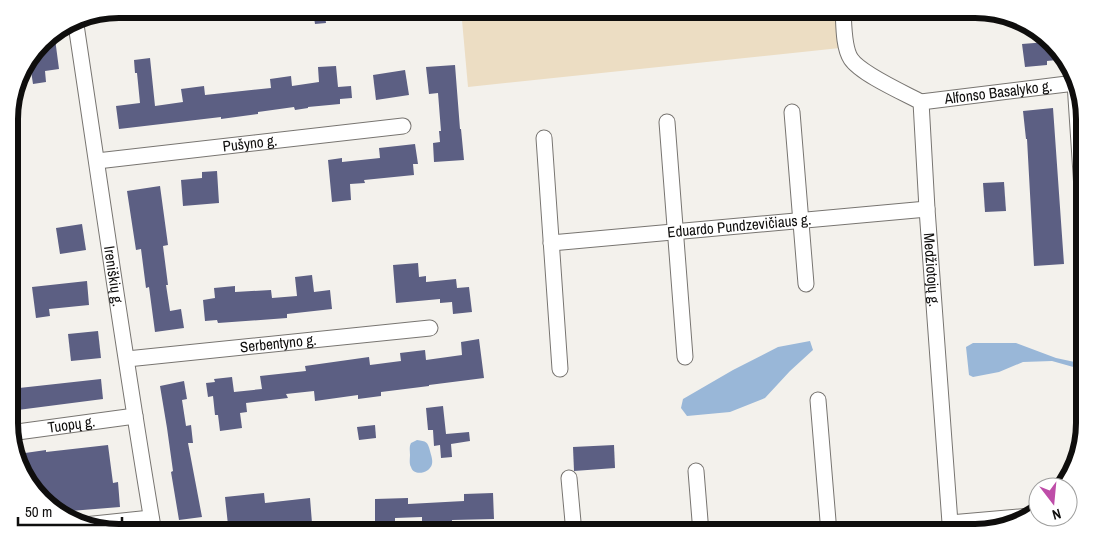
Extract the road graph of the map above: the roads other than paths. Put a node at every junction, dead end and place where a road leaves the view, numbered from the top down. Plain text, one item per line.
1 (844, 18) edge
2 (76, 27) edge
3 (1069, 84) edge
4 (921, 102) junction
5 (792, 112) dead end
6 (667, 122) dead end
7 (403, 126) dead end
8 (544, 138) dead end
9 (97, 161) junction
10 (927, 209) junction
11 (801, 221) junction
12 (676, 232) junction
13 (551, 244) junction
14 (806, 284) dead end
15 (430, 328) dead end
16 (686, 357) dead end
17 (127, 359) junction
18 (560, 369) dead end
19 (818, 400) dead end
20 (135, 416) junction
21 (18, 431) edge
22 (696, 471) dead end
23 (569, 478) dead end
24 (1004, 520) edge
25 (152, 524) edge
26 (573, 524) edge
27 (700, 524) edge
28 (828, 524) edge
29 (950, 524) edge
30 (977, 524) edge

1 - 4 street
2 - 9 street, Ireniškių g.
3 - 4 street, Alfonso Basalyko g.
4 - 10 street, Medžiotojų g.
5 - 11 street
6 - 12 street
7 - 9 street, Pušyno g.
8 - 13 street
9 - 17 street, Ireniškių g.
10 - 11 street, Eduardo Pundzevičiaus g.
10 - 29 street, Medžiotojų g.
11 - 12 street, Eduardo Pundzevičiaus g.
11 - 14 street
12 - 13 street, Eduardo Pundzevičiaus g.
12 - 16 street
13 - 18 street
15 - 17 street, Serbentyno g.
17 - 20 street, Ireniškių g.
19 - 28 street
20 - 21 street, Tuopų g.
20 - 25 street, Ireniškių g.
22 - 27 street
23 - 26 street
24 - 30 street

